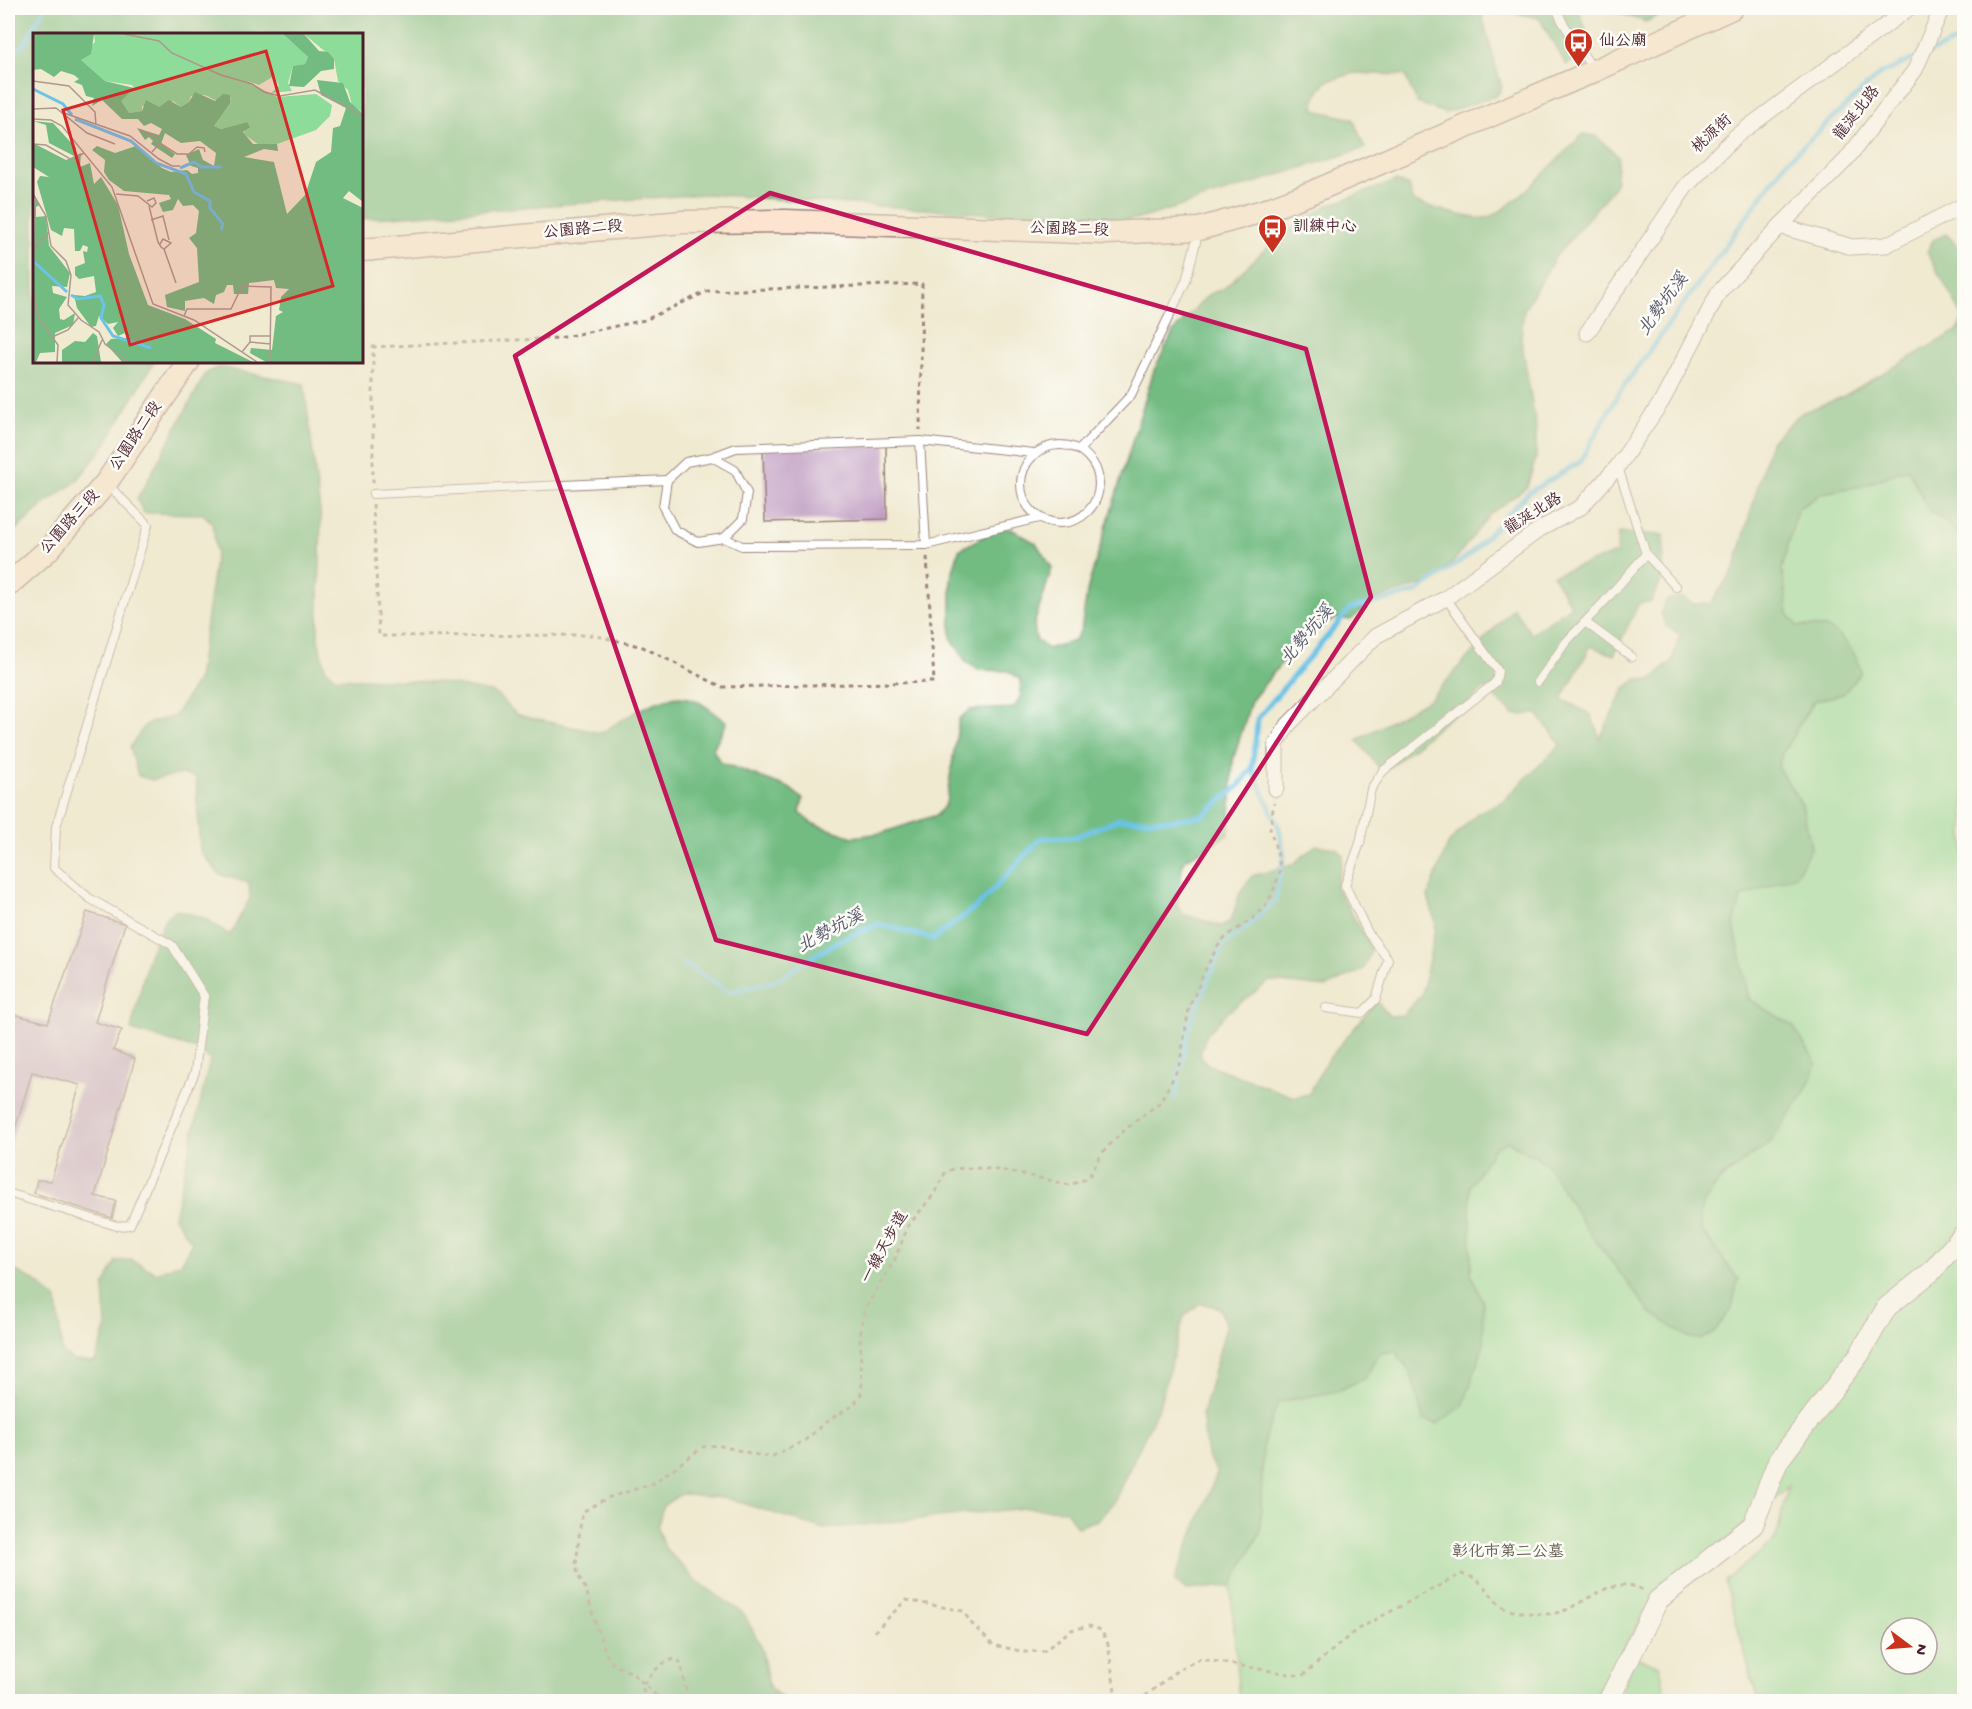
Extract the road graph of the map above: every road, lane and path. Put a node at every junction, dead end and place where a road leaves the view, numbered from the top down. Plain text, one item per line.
1 (1556, 8) edge
2 (1732, 8) edge
3 (1909, 8) edge
4 (1942, 8) edge
5 (1594, 71) junction
6 (1965, 205) edge
7 (1779, 226) junction
8 (1199, 229) junction
9 (363, 250) edge
10 (1587, 333) dead end
11 (187, 363) edge
12 (920, 441) junction
13 (1080, 449) junction
14 (1034, 453) junction
15 (712, 458) junction
16 (1618, 466) junction
17 (667, 480) junction
18 (106, 483) junction
19 (373, 494) junction
20 (1039, 518) junction
21 (724, 538) junction
22 (926, 545) junction
23 (1646, 554) junction
24 (8, 585) edge
25 (1676, 587) dead end
26 (1446, 598) junction
27 (1585, 622) junction
28 (1632, 657) dead end
29 (1538, 682) dead end
30 (1276, 789) joint
31 (1326, 1008) dead end
32 (8, 1193) edge
33 (1965, 1234) edge
34 (1658, 1600) junction
35 (874, 1632) dead end
36 (643, 1685) junction
37 (644, 1701) edge
38 (663, 1701) edge
39 (689, 1701) edge
40 (1120, 1701) edge
41 (1138, 1701) edge
42 (1608, 1701) edge

1 - 5 lane
2 - 5 main road, 公園路二段
3 - 10 street, 桃源街
4 - 7 street, 龍涎北路
5 - 8 main road, 公園路二段
6 - 7 street
7 - 16 street, 龍涎北路
8 - 9 main road, 公園路二段
8 - 13 lane
11 - 18 main road, 公園路二段
12 - 14 lane
12 - 15 lane
12 - 19 path
12 - 22 lane
13 - 14 lane
13 - 20 lane
14 - 20 lane
15 - 17 lane
15 - 21 lane
16 - 23 lane
16 - 26 street, 龍涎北路
17 - 19 lane
17 - 21 lane
18 - 24 main road, 公園路三段
18 - 32 lane
19 - 22 path
20 - 22 lane
21 - 22 lane
23 - 25 lane
23 - 27 lane
26 - 30 street, 龍涎北路
26 - 31 lane
27 - 28 lane
27 - 29 lane
30 - 36 path, 一線天步道
33 - 34 street
34 - 41 path
34 - 42 street
35 - 40 path
36 - 37 path
36 - 38 path, 一線天步道
36 - 39 path

